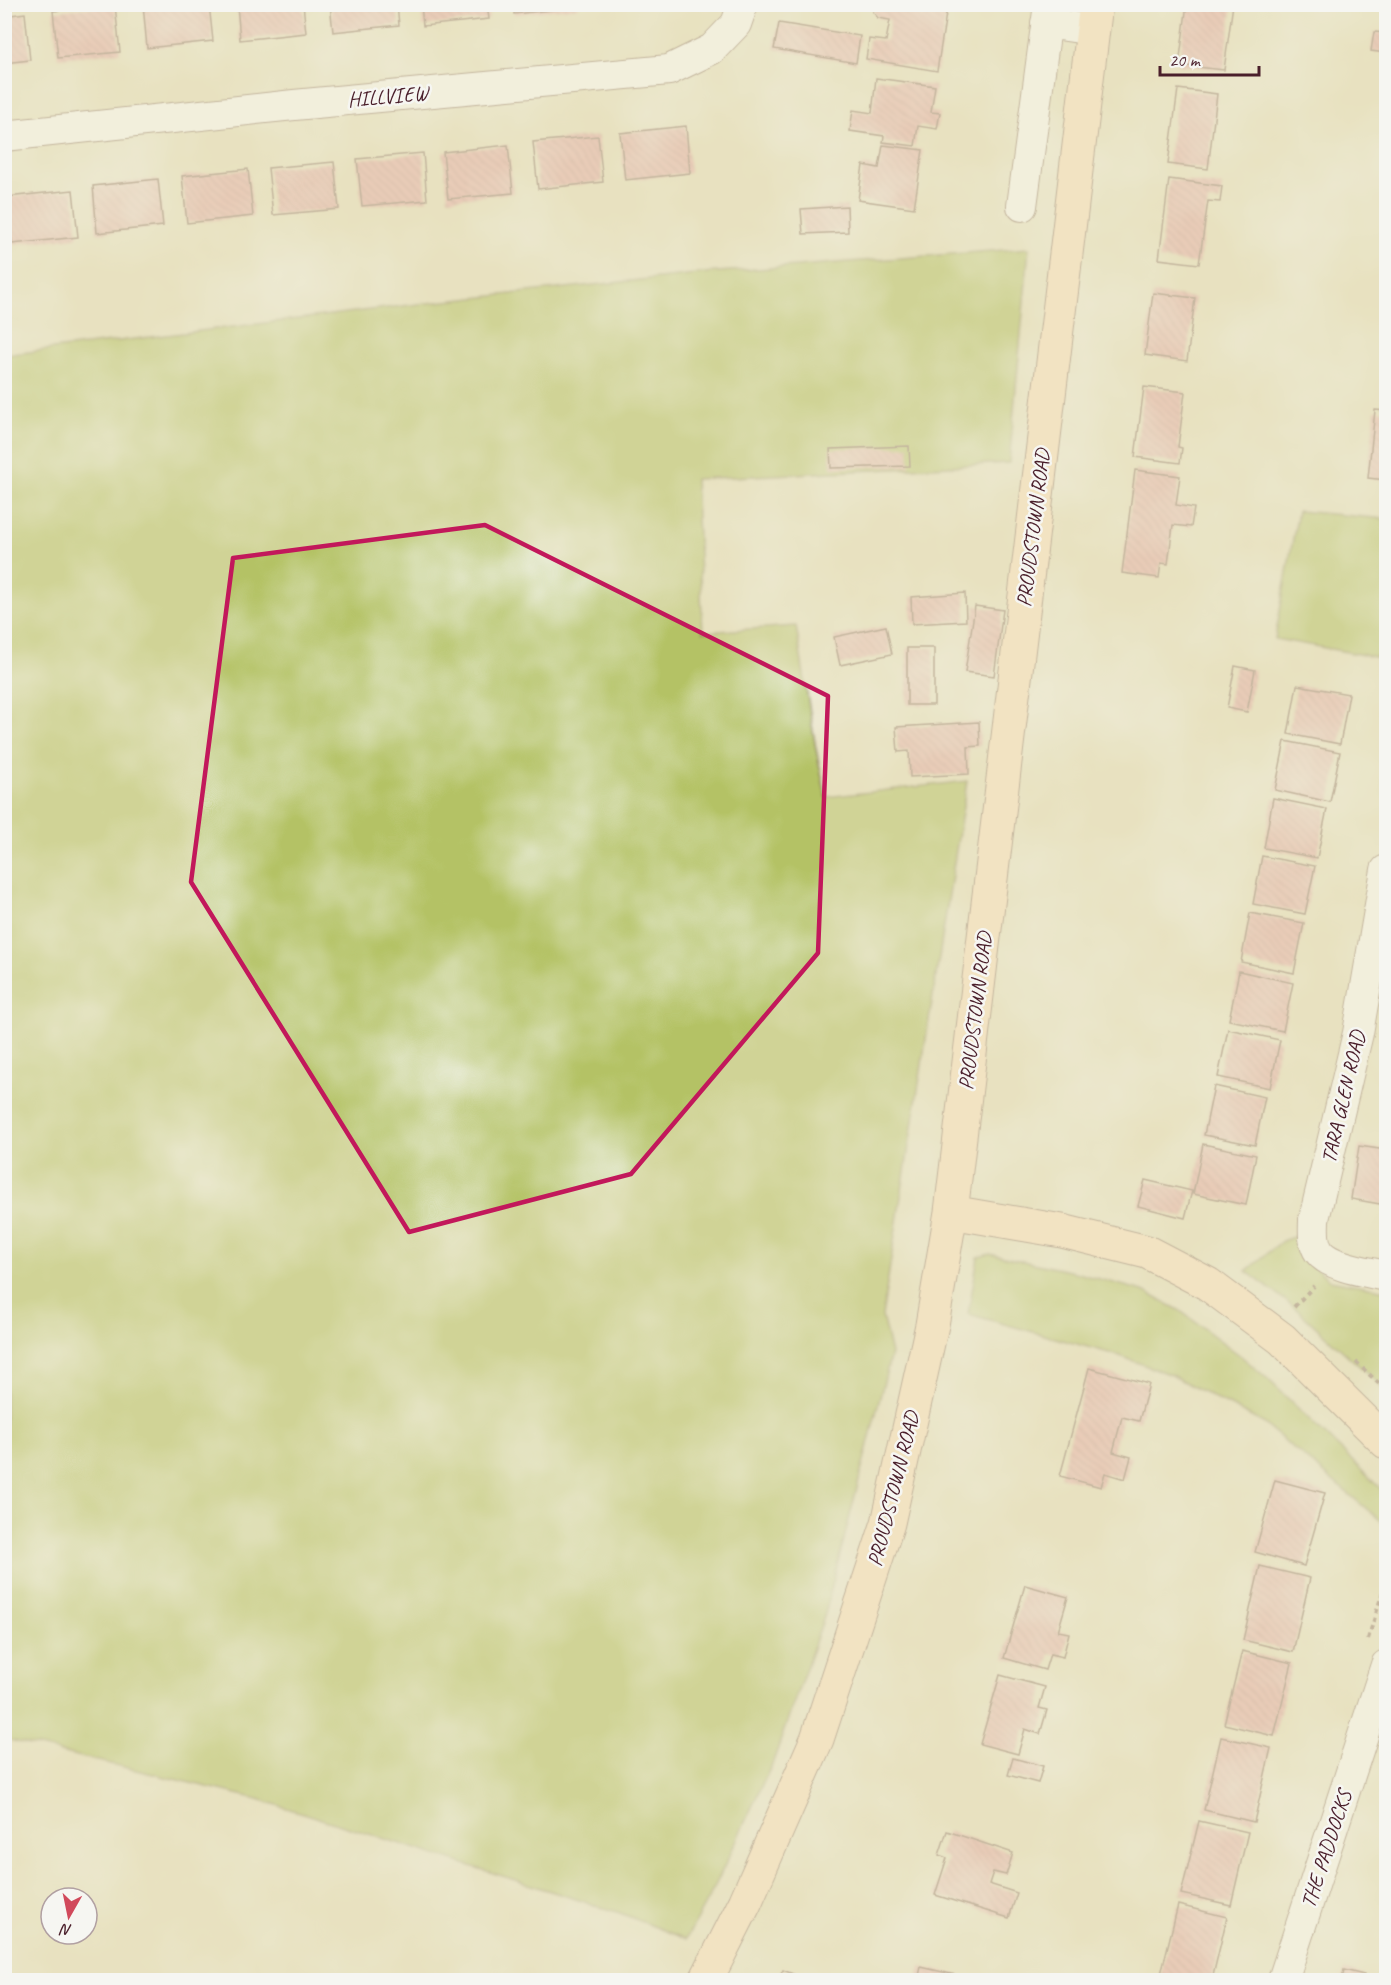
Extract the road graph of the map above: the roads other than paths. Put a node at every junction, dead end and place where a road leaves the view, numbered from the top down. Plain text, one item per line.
1 (743, 4) edge
2 (1047, 14) edge
3 (1095, 17) edge
4 (4, 136) edge
5 (1022, 206) dead end
6 (1386, 870) edge
7 (951, 1212) junction
8 (1386, 1276) edge
9 (1386, 1442) edge
10 (1386, 1665) edge
11 (1378, 1720) edge
12 (706, 1980) edge
13 (1283, 1980) edge

1 - 4 street, HILLVIEW
2 - 3 street
2 - 5 street
3 - 7 main road, PROUDSTOWN ROAD
6 - 8 street, TARA GLEN ROAD
7 - 9 main road
7 - 12 main road, PROUDSTOWN ROAD
10 - 11 street, THE PADDOCKS
11 - 13 street, THE PADDOCKS

